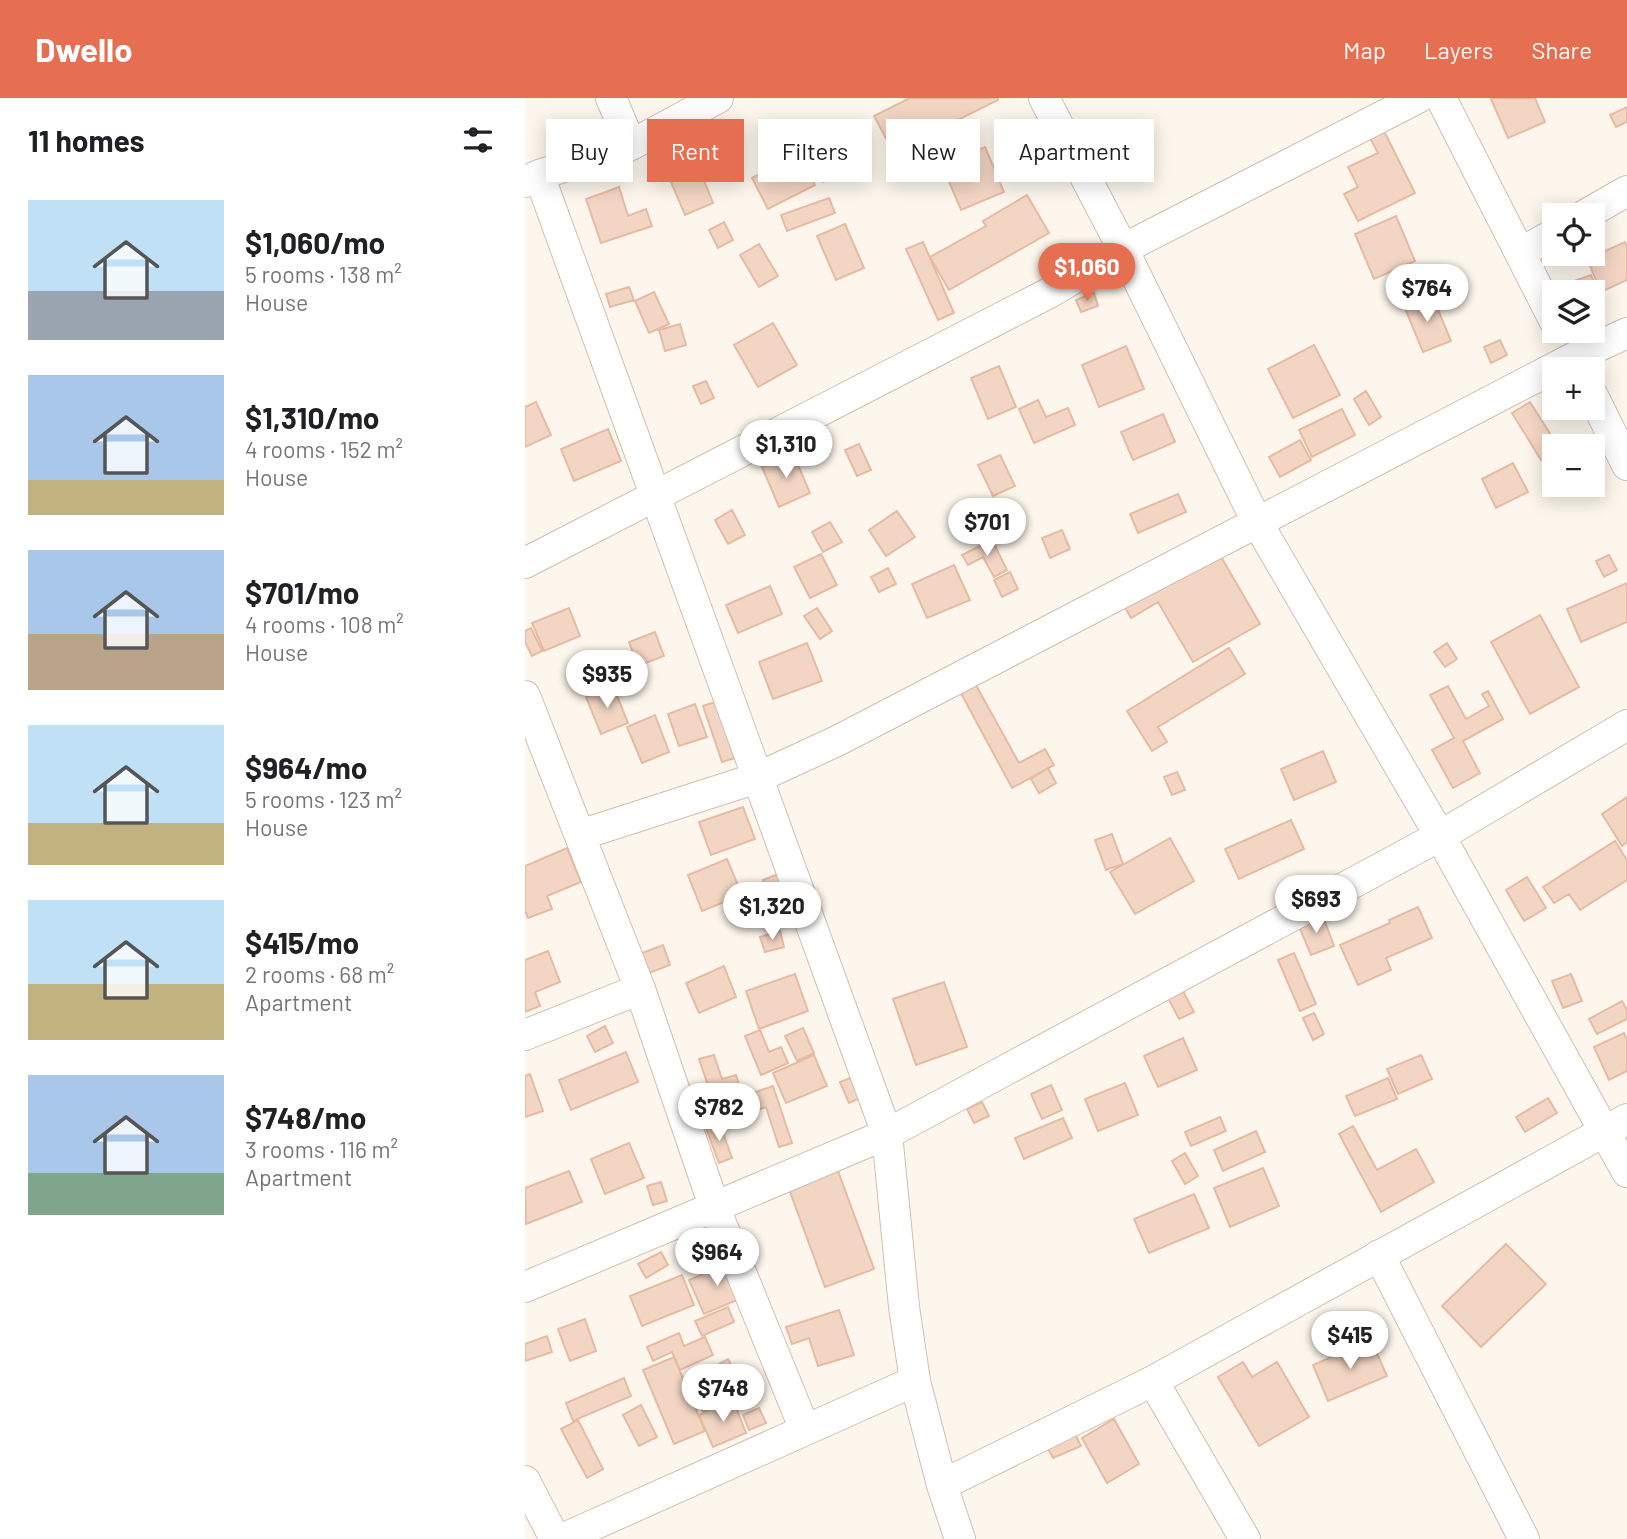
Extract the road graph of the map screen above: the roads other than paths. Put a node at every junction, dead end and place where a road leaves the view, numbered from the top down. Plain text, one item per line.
1 (611, 98) edge
2 (718, 98) edge
3 (1044, 98) edge
4 (1418, 98) edge
5 (1441, 98) edge
6 (620, 119) edge
7 (633, 144) edge
8 (532, 179) edge
9 (1627, 191) edge
10 (1605, 204) edge
11 (1542, 240) edge
12 (1123, 249) junction
13 (1520, 253) junction
14 (1542, 296) edge
15 (1627, 333) edge
16 (1588, 357) edge
17 (1542, 381) edge
18 (1605, 420) edge
19 (1627, 465) edge
20 (656, 497) junction
21 (1257, 522) junction
22 (525, 563) edge
23 (525, 696) edge
24 (1627, 725) edge
25 (532, 733) edge
26 (757, 778) junction
27 (580, 835) junction
28 (1440, 836) junction
29 (640, 989) junction
30 (525, 1035) edge
31 (1616, 1125) edge
32 (887, 1134) junction
33 (1627, 1172) edge
34 (714, 1206) junction
35 (1379, 1255) junction
36 (525, 1287) edge
37 (915, 1381) junction
38 (1153, 1381) junction
39 (805, 1430) junction
40 (525, 1481) edge
41 (942, 1485) junction
42 (555, 1539) edge
43 (562, 1539) edge
44 (960, 1539) edge
45 (1245, 1539) edge
46 (1524, 1539) edge

1 - 6 street
2 - 7 street
3 - 12 street
4 - 12 street
5 - 13 street
8 - 20 street
9 - 10 street
11 - 13 street
12 - 20 street
12 - 21 street
13 - 14 street
15 - 16 street
17 - 21 street
18 - 19 street
20 - 22 street
20 - 26 street
21 - 26 street
21 - 28 street
23 - 25 street
24 - 28 street
25 - 27 street
26 - 27 street
26 - 32 street
27 - 29 street
28 - 31 street
28 - 32 street
29 - 30 street
29 - 34 street
31 - 33 street
31 - 35 street
32 - 34 street
32 - 37 street
34 - 36 street
34 - 39 street
35 - 38 street
35 - 46 street
37 - 39 street
37 - 41 street
38 - 41 street
38 - 45 street
39 - 43 street
40 - 42 street
41 - 44 street

